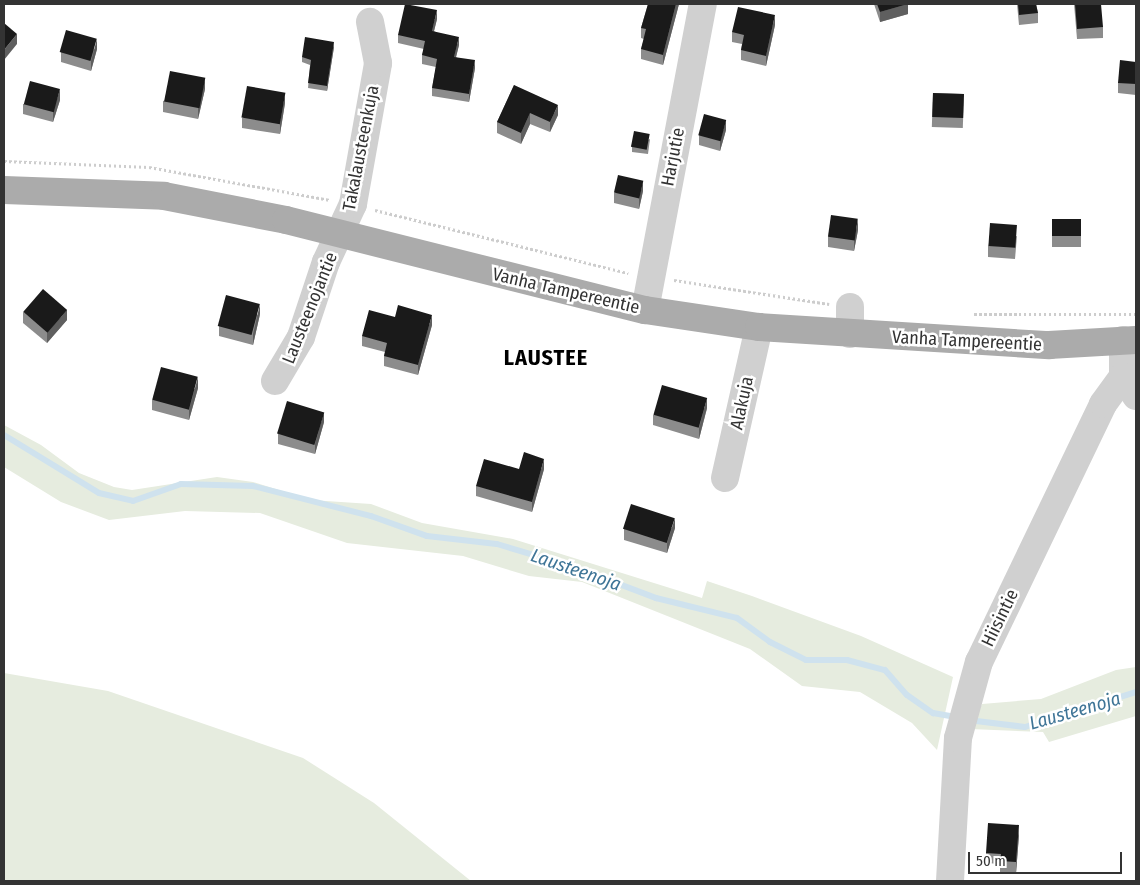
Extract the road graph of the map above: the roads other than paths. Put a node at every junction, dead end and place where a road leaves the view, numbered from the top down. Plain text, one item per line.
1 (703, 4) edge
2 (370, 22) dead end
3 (4, 190) edge
4 (342, 233) junction
5 (850, 307) road end
6 (644, 310) junction
7 (759, 327) junction
8 (850, 334) junction
9 (1130, 340) edge
10 (275, 381) dead end
11 (1130, 386) edge
12 (725, 478) dead end
13 (950, 881) edge

1 - 6 street, Harjutie
2 - 4 street, Takalausteenkuja
3 - 4 main road, Vanha Tampereentie
4 - 6 main road, Vanha Tampereentie
4 - 10 street, Lausteenojantie
5 - 8 street
6 - 7 main road, Vanha Tampereentie
7 - 8 main road, Vanha Tampereentie
7 - 12 street, Alakuja
8 - 9 main road, Vanha Tampereentie
9 - 11 street
11 - 13 street, Hiisintie

